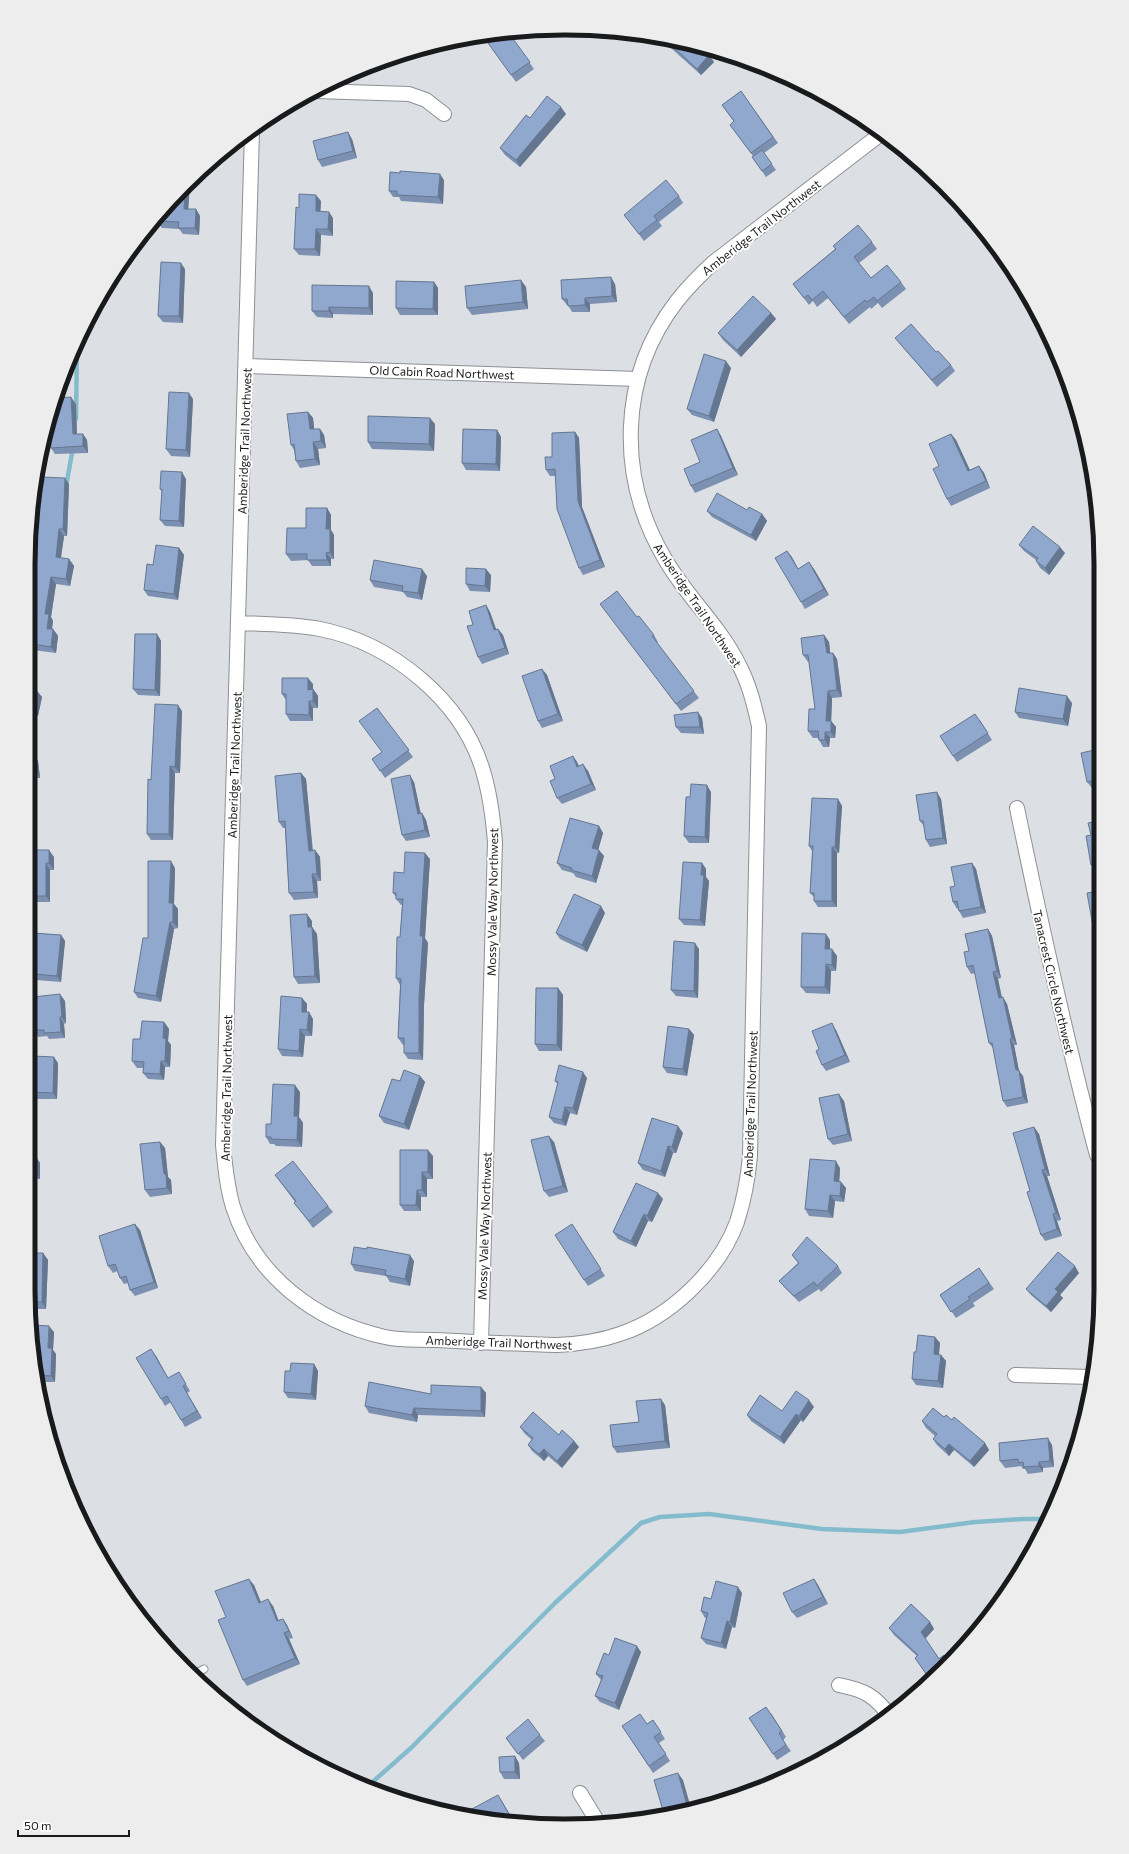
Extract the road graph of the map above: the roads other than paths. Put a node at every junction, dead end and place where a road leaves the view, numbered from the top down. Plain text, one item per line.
1 (327, 91) edge
2 (444, 114) dead end
3 (252, 137) edge
4 (877, 137) edge
5 (246, 366) junction
6 (638, 379) junction
7 (238, 623) junction
8 (1018, 808) dead end
9 (1094, 1144) edge
10 (481, 1343) junction
11 (1015, 1375) dead end
12 (1086, 1377) edge
13 (204, 1668) dead end
14 (198, 1672) edge
15 (839, 1685) dead end
16 (886, 1711) edge
17 (580, 1793) dead end
18 (595, 1818) edge

1 - 2 street
3 - 5 street, Amberidge Trail Northwest
4 - 6 street, Amberidge Trail Northwest
5 - 6 street, Old Cabin Road Northwest
5 - 7 street, Amberidge Trail Northwest
6 - 10 street, Amberidge Trail Northwest
7 - 10 street, Mossy Vale Way Northwest
7 - 10 street, Amberidge Trail Northwest
8 - 9 street, Tanacrest Circle Northwest
11 - 12 street
13 - 14 lane
15 - 16 street
17 - 18 street

